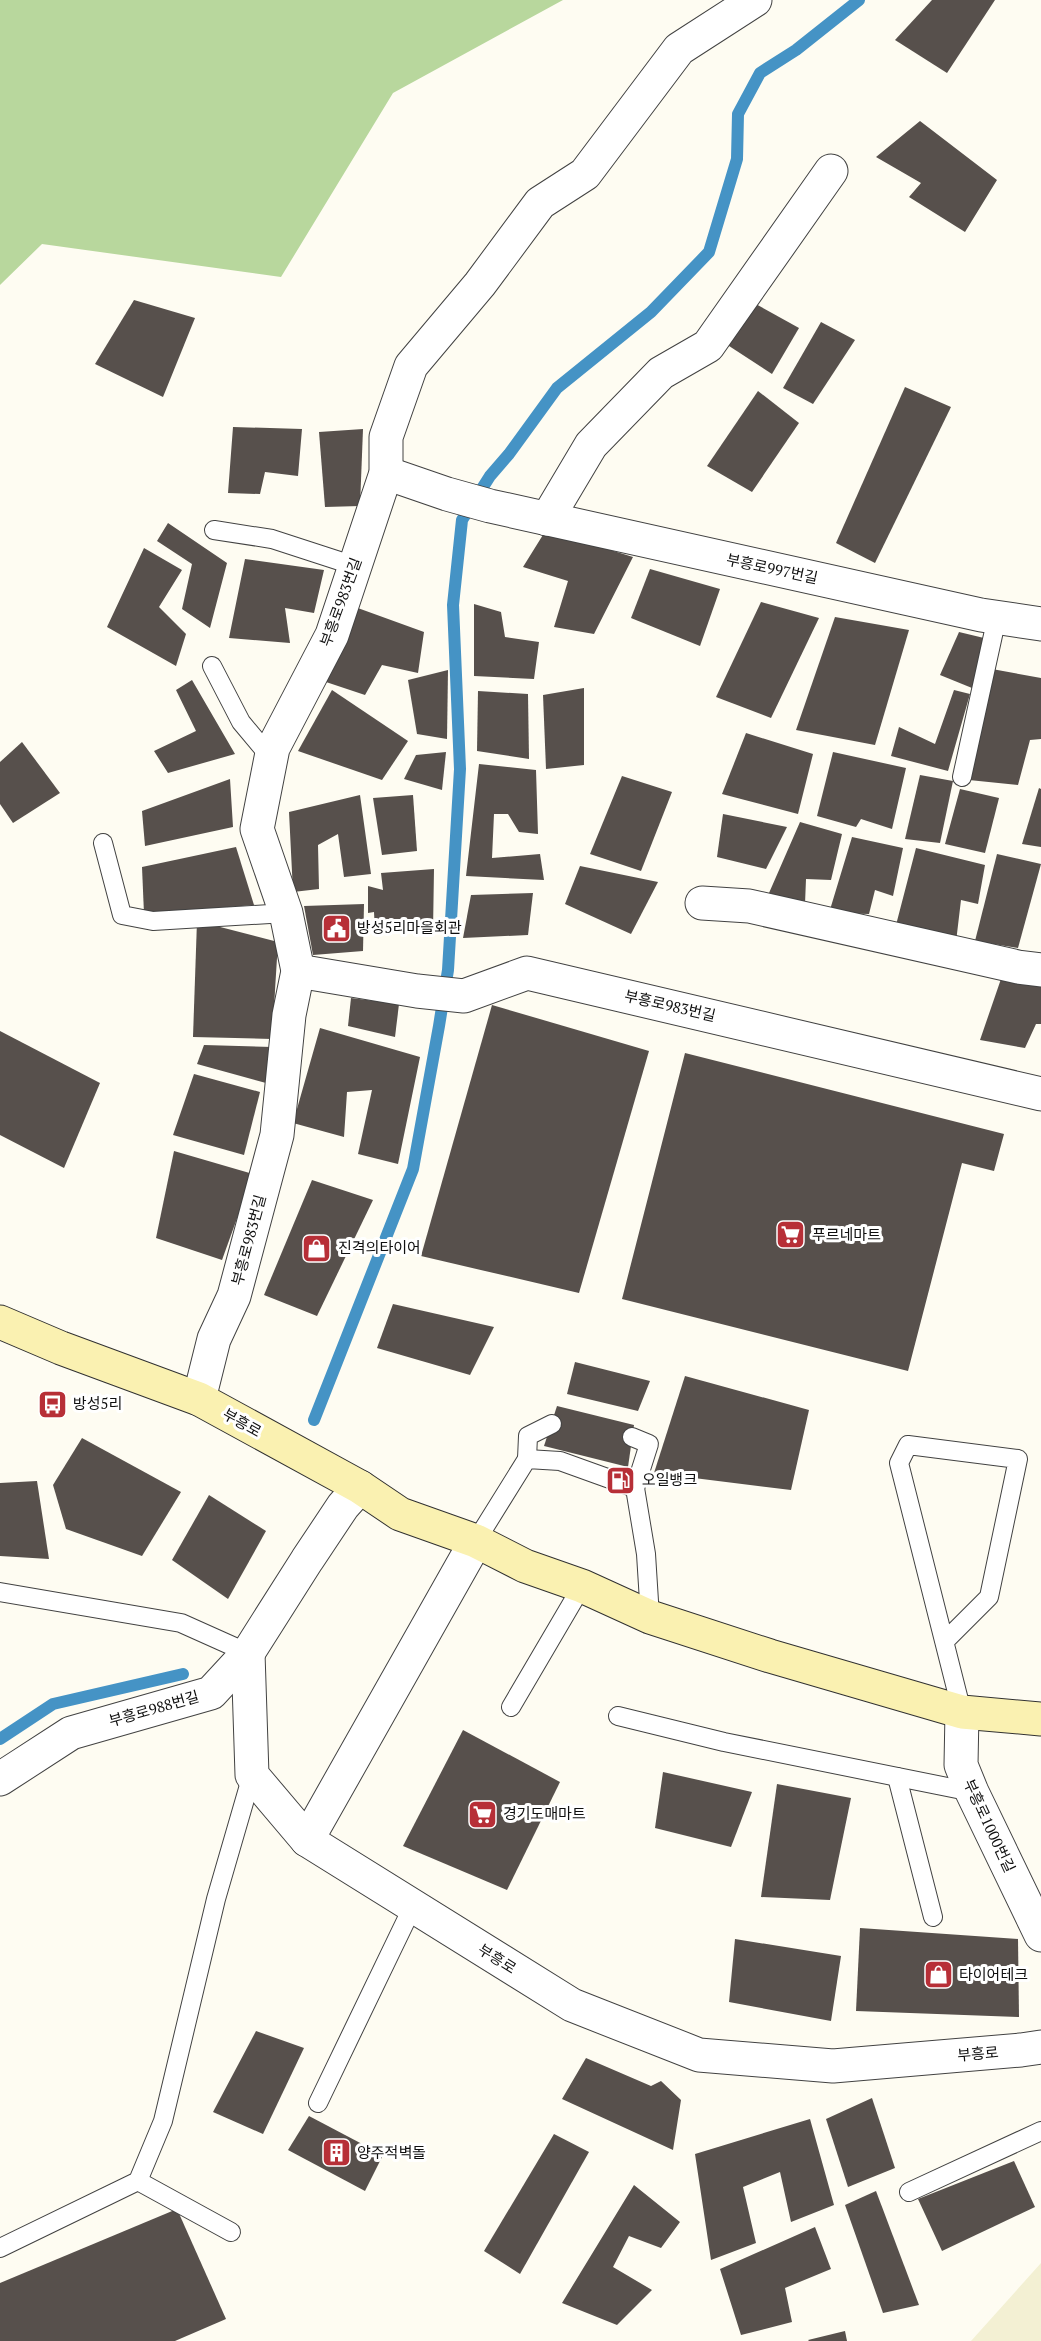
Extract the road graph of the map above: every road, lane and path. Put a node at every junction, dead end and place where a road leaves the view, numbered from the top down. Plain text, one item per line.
1 (755, 0) edge
2 (831, 171) dead end
3 (386, 473) junction
4 (547, 519) junction
5 (214, 530) dead end
6 (355, 566) junction
7 (997, 617) junction
8 (1041, 624) edge
9 (212, 666) dead end
10 (271, 758) junction
11 (962, 777) dead end
12 (103, 843) dead end
13 (702, 903) dead end
14 (286, 913) junction
15 (1041, 970) edge
16 (298, 971) junction
17 (1041, 1094) edge
18 (0, 1322) edge
19 (199, 1399) junction
20 (552, 1424) dead end
21 (633, 1437) dead end
22 (527, 1459) junction
23 (360, 1487) junction
24 (635, 1488) junction
25 (476, 1541) junction
26 (582, 1586) junction
27 (0, 1592) edge
28 (650, 1617) junction
29 (946, 1640) junction
30 (248, 1653) junction
31 (511, 1707) dead end
32 (962, 1712) junction
33 (1038, 1713) edge
34 (618, 1716) dead end
35 (252, 1775) junction
36 (897, 1777) junction
37 (0, 1779) edge
38 (972, 1792) junction
39 (307, 1840) junction
40 (413, 1906) junction
41 (933, 1917) dead end
42 (1041, 1935) edge
43 (1041, 2047) edge
44 (318, 2103) dead end
45 (1041, 2131) edge
46 (138, 2181) junction
47 (909, 2192) dead end
48 (231, 2232) dead end
49 (0, 2248) edge

1 - 3 street, 부흥로983번길
2 - 4 street
3 - 4 street, 부흥로997번길
3 - 6 street, 부흥로983번길
4 - 7 street, 부흥로997번길
5 - 6 lane
6 - 10 street, 부흥로983번길
7 - 8 street, 부흥로997번길
7 - 11 lane
9 - 10 lane
10 - 14 street, 부흥로983번길
12 - 14 lane
13 - 15 street
14 - 16 street, 부흥로983번길
16 - 17 street, 부흥로983번길
16 - 19 street, 부흥로983번길
18 - 19 main road, 부흥로
19 - 23 main road, 부흥로
20 - 22 lane
21 - 24 lane
22 - 24 lane
22 - 25 lane
23 - 25 main road, 부흥로
23 - 30 street, 부흥로988번길
24 - 28 lane
25 - 26 main road, 부흥로
25 - 39 street
26 - 28 main road, 부흥로
26 - 31 lane
27 - 30 lane
28 - 32 main road, 부흥로
29 - 29 lane
29 - 32 lane
30 - 35 street
30 - 37 street, 부흥로988번길
32 - 33 main road, 부흥로
32 - 38 street, 부흥로1000번길
34 - 36 lane
35 - 39 street, 부흥로
35 - 46 lane
36 - 38 lane
36 - 41 lane
38 - 42 street, 부흥로1000번길
39 - 40 street, 부흥로
40 - 43 street, 부흥로
40 - 44 lane
45 - 47 lane
46 - 48 lane
46 - 49 lane

